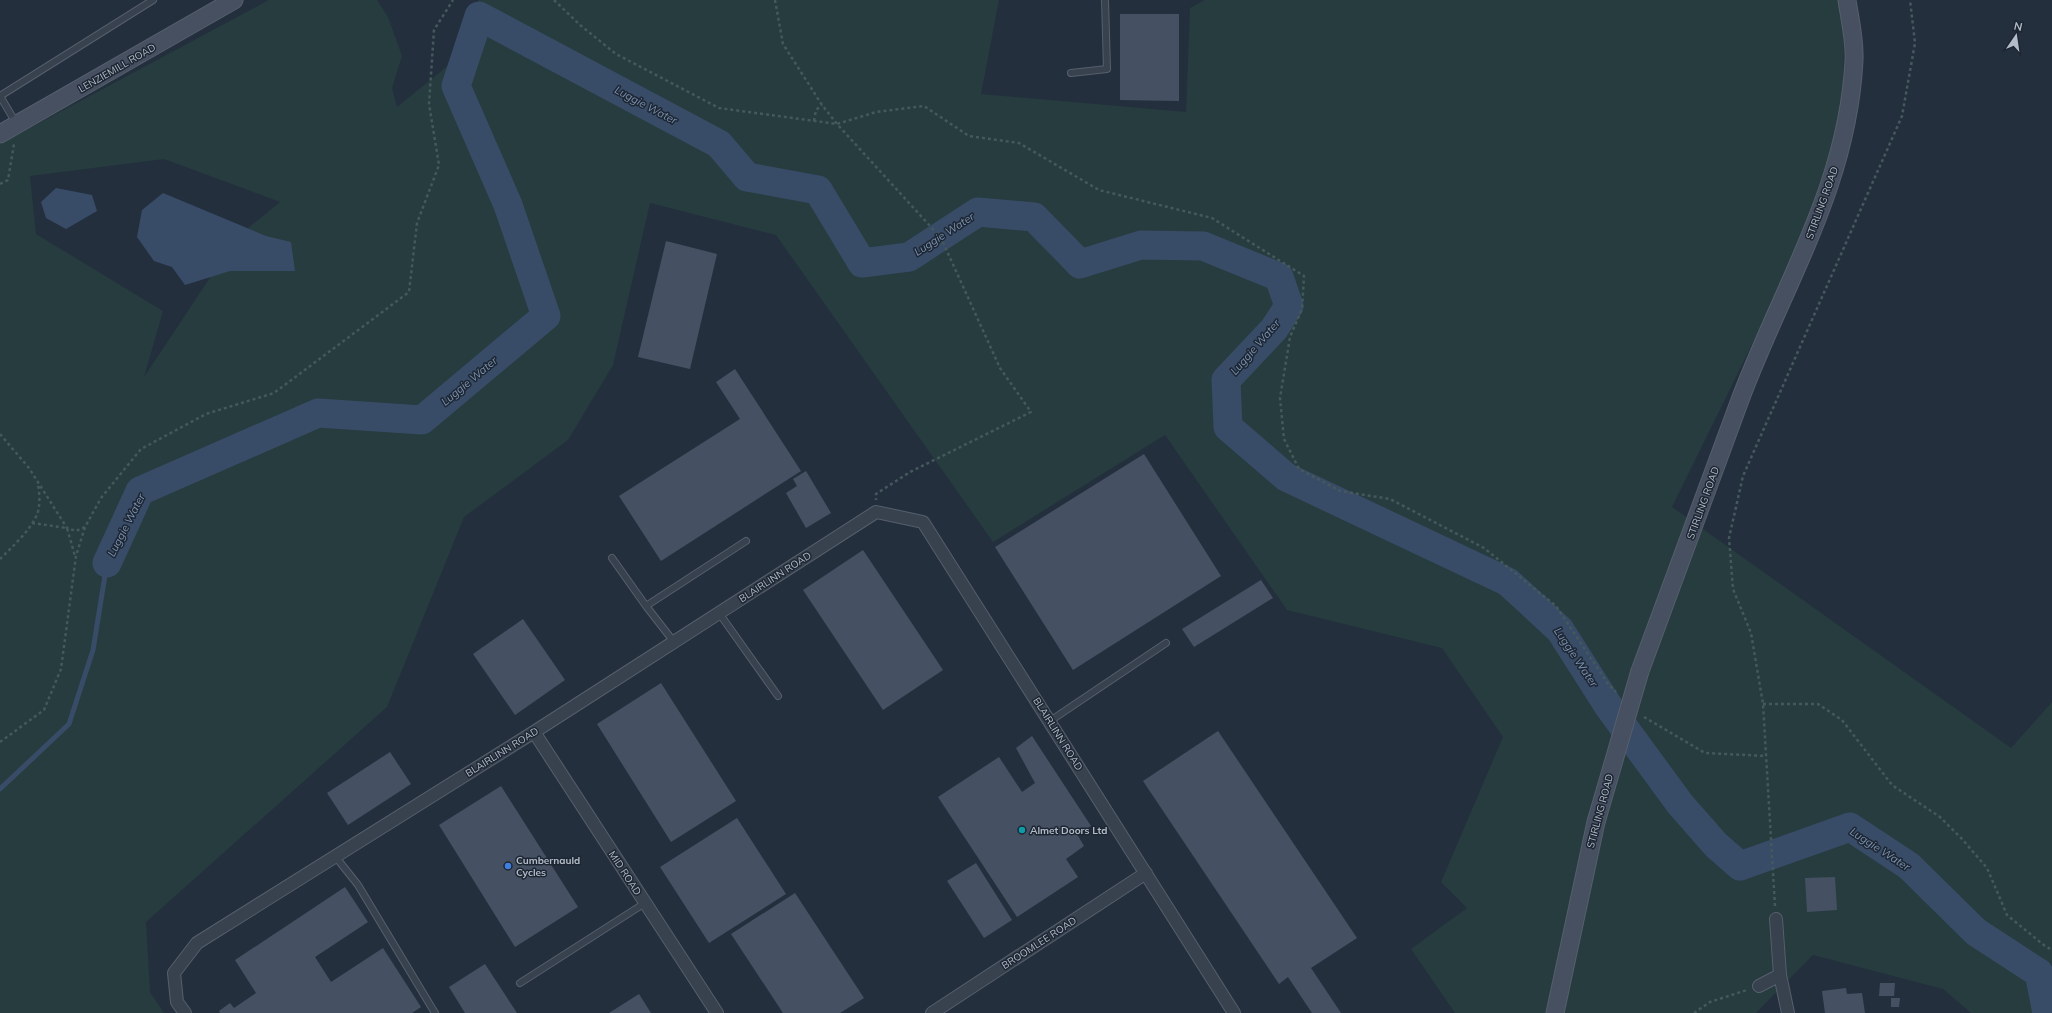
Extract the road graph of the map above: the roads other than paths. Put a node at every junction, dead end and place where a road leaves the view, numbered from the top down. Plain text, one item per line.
1 (152, 0) edge
2 (234, 0) edge
3 (1105, 0) edge
4 (1847, 0) edge
5 (1071, 73) dead end
6 (0, 96) edge
7 (17, 126) junction
8 (0, 134) edge
9 (746, 541) dead end
10 (612, 558) dead end
11 (646, 606) junction
12 (719, 612) junction
13 (674, 642) junction
14 (1166, 643) dead end
15 (778, 696) dead end
16 (1050, 720) junction
17 (534, 732) junction
18 (336, 856) junction
19 (1146, 872) junction
20 (645, 903) junction
21 (1776, 919) road end
22 (1780, 976) junction
23 (520, 983) dead end
24 (1759, 986) road end
25 (185, 1013) edge
26 (435, 1013) edge
27 (717, 1013) edge
28 (932, 1013) edge
29 (1234, 1013) edge
30 (1555, 1013) edge
31 (1788, 1013) edge

1 - 6 lane
2 - 7 main road, LENZIEMILL ROAD
3 - 5 lane
4 - 30 main road, STIRLING ROAD, bridge
6 - 7 lane
7 - 8 main road, LENZIEMILL ROAD
9 - 11 lane
10 - 11 lane
11 - 13 lane
12 - 13 street, BLAIRLINN ROAD
12 - 15 lane
12 - 16 street, BLAIRLINN ROAD
13 - 17 street, BLAIRLINN ROAD
14 - 16 lane
16 - 19 street, BLAIRLINN ROAD
17 - 18 street, BLAIRLINN ROAD
17 - 20 street, MID ROAD
18 - 25 street, BLAIRLINN ROAD
18 - 26 lane
19 - 28 street, BROOMLEE ROAD
19 - 29 street, BLAIRLINN ROAD
20 - 23 lane
20 - 27 street, MID ROAD
21 - 22 street
22 - 24 street
22 - 31 street

